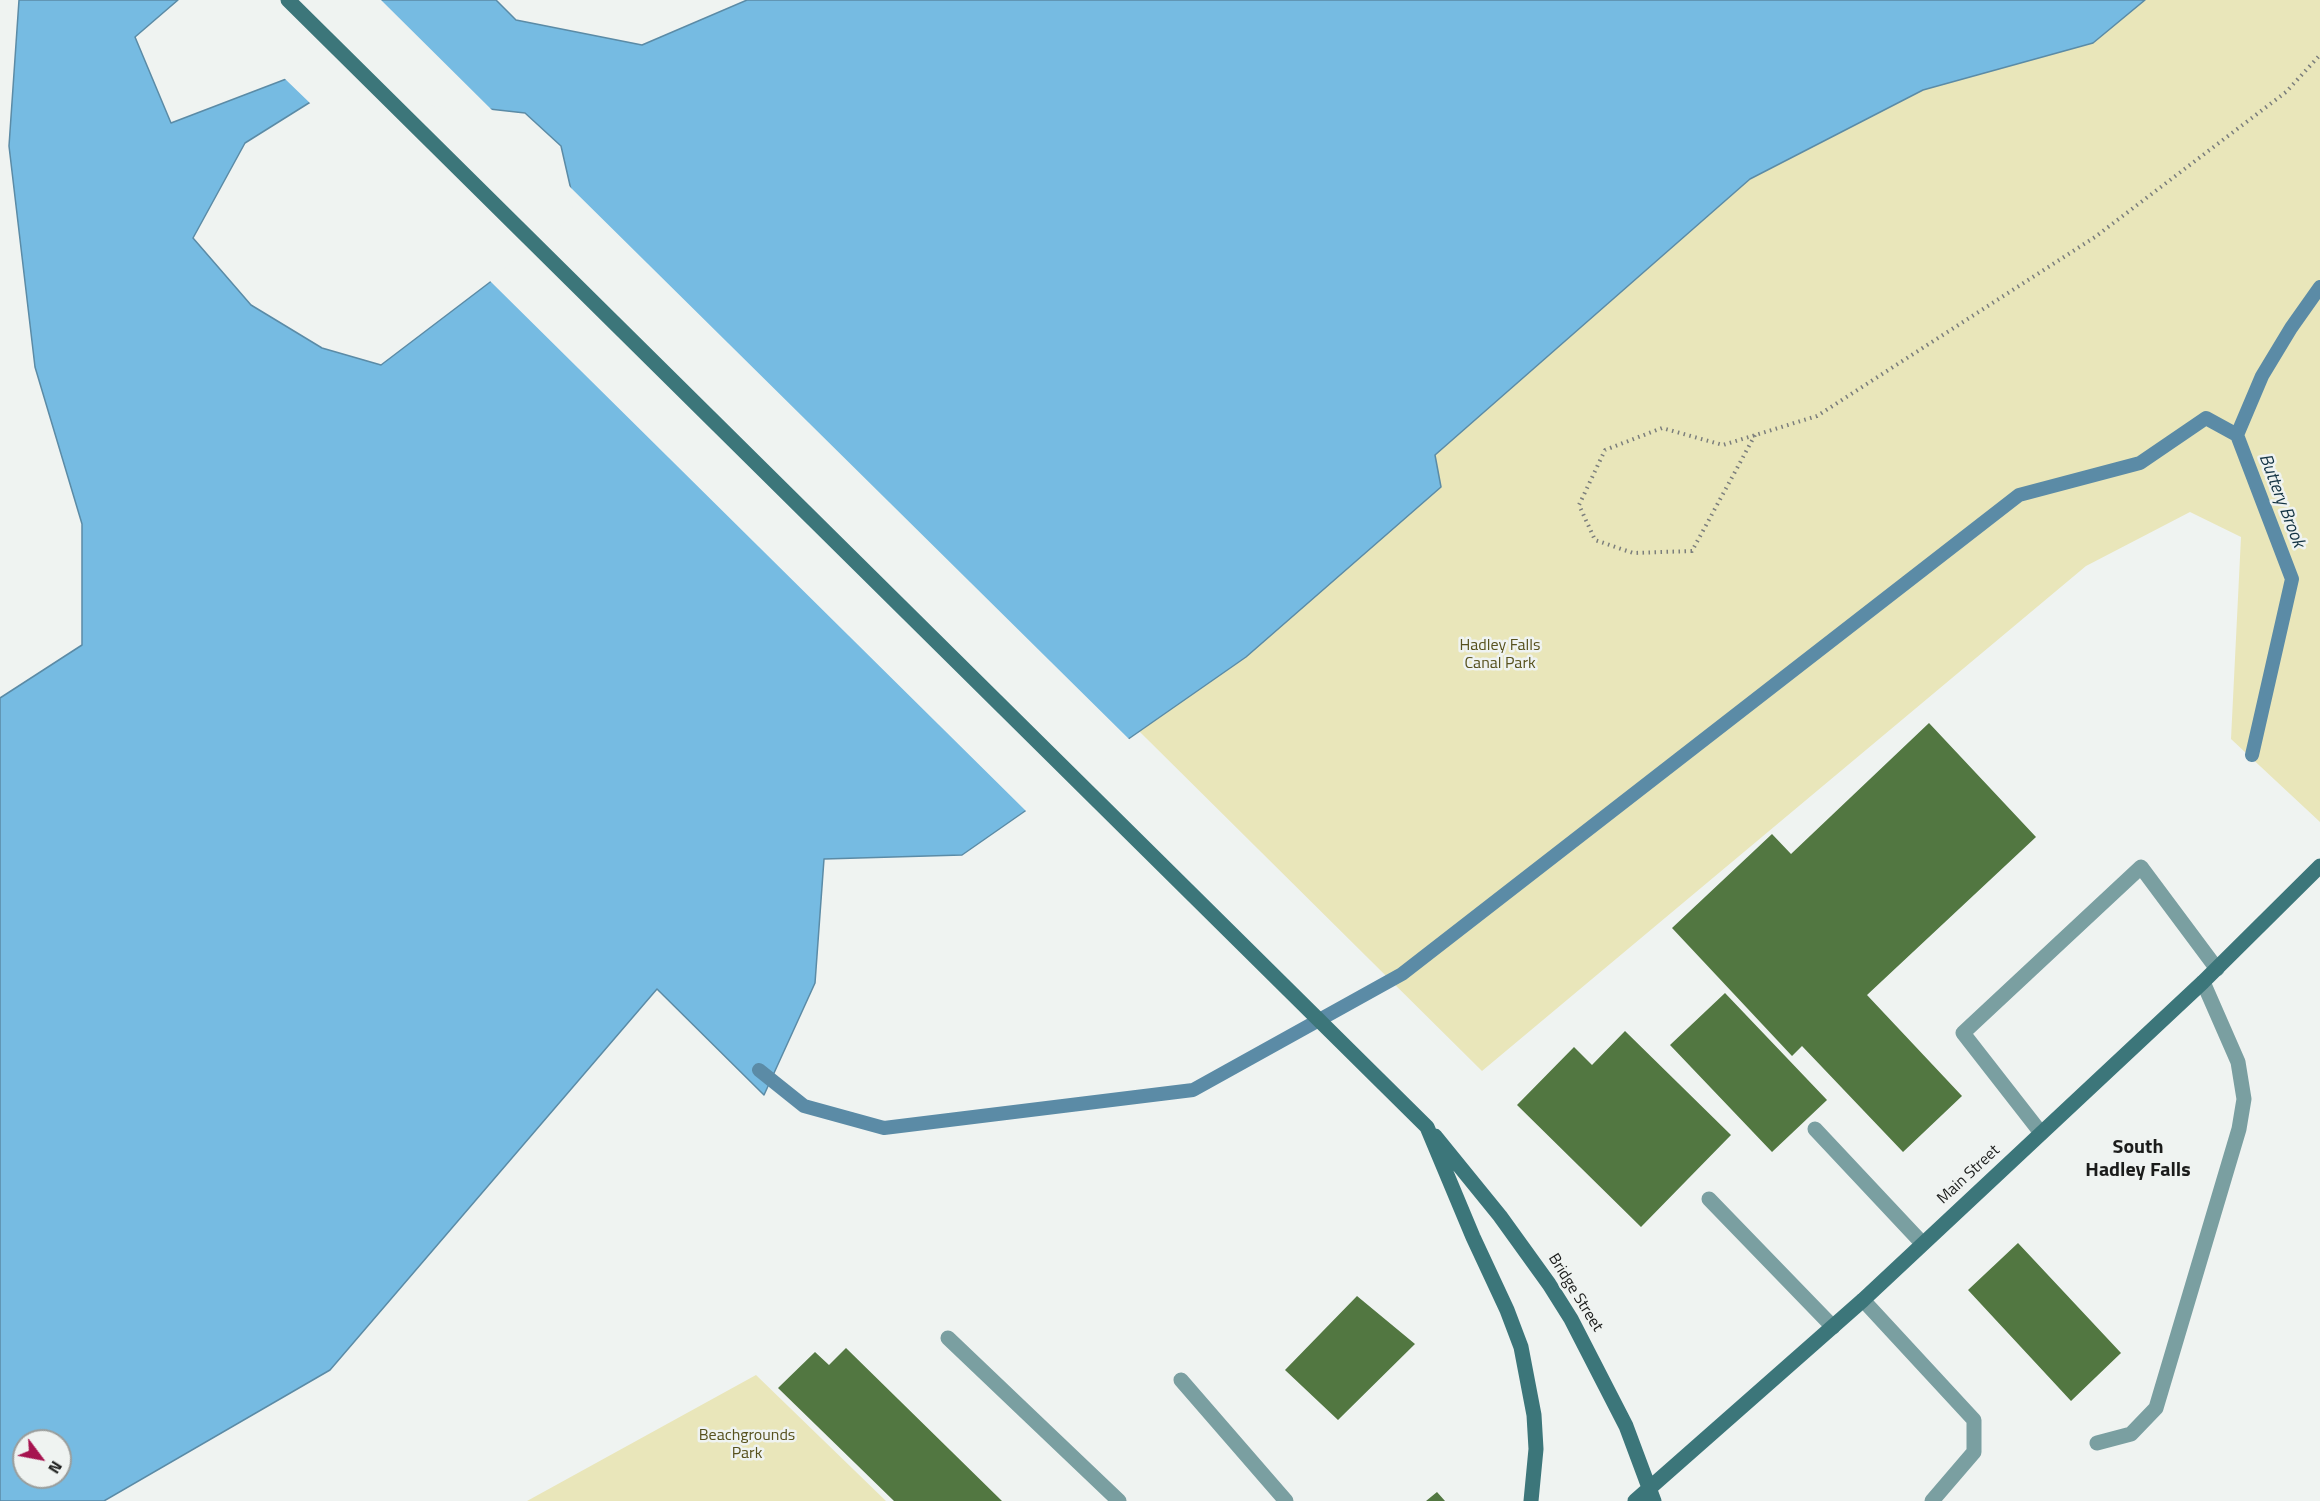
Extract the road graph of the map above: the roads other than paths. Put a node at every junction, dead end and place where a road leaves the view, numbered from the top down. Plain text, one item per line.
1 (288, 0) edge
2 (2320, 866) edge
3 (2217, 969) junction
4 (2203, 982) junction
5 (1427, 1127) junction
6 (1815, 1129) dead end
7 (2041, 1133) junction
8 (1709, 1199) dead end
9 (1922, 1243) junction
10 (1863, 1300) junction
11 (1833, 1327) junction
12 (948, 1338) dead end
13 (1181, 1380) dead end
14 (2097, 1443) dead end
15 (1652, 1495) edge
16 (1119, 1501) edge
17 (1286, 1501) edge
18 (1531, 1501) edge
19 (1635, 1501) edge
20 (1932, 1501) edge

1 - 5 main road, Bridge Street
2 - 3 main road, Main Street
3 - 4 main road, Main Street
3 - 7 lane
4 - 7 main road, Main Street
4 - 14 lane
5 - 15 main road, Bridge Street
5 - 18 main road
6 - 9 lane
7 - 9 main road, Main Street
8 - 11 lane
9 - 10 main road, Main Street
10 - 11 main road, Main Street
10 - 20 lane
11 - 15 main road, Main Street
12 - 16 lane
13 - 17 lane
15 - 19 main road, Main Street

